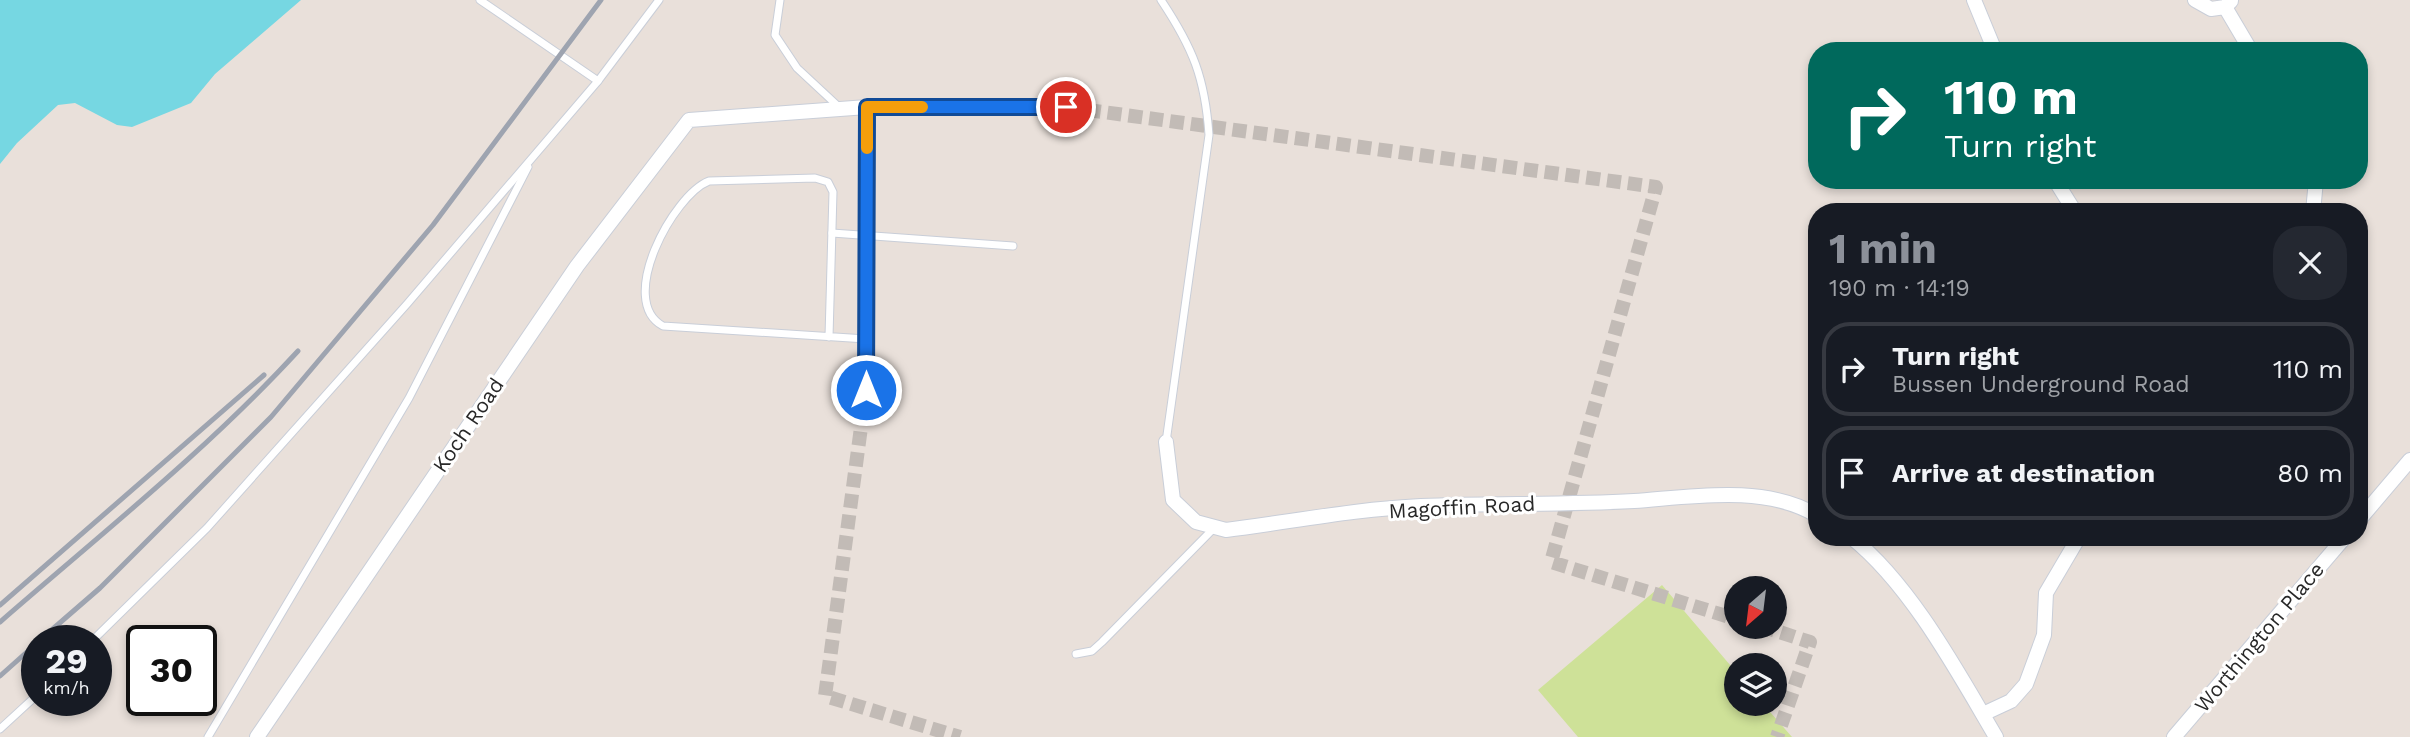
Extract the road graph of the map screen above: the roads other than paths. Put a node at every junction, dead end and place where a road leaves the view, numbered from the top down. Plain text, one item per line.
1 (480, 0) edge
2 (659, 0) edge
3 (780, 0) edge
4 (1161, 0) edge
5 (1974, 0) edge
6 (2195, 0) edge
7 (2228, 3) edge
8 (1990, 42) edge
9 (2247, 42) edge
10 (598, 81) junction
11 (867, 107) junction
12 (1066, 107) tunnel mouth
13 (841, 109) junction
14 (535, 154) junction
15 (832, 233) junction
16 (867, 233) junction
17 (1013, 246) dead end
18 (829, 337) junction
19 (866, 339) junction
20 (866, 390) tunnel mouth
21 (1166, 442) joint
22 (2410, 460) edge
23 (2368, 509) edge
24 (1808, 510) edge
25 (1214, 527) junction
26 (1862, 546) edge
27 (2074, 546) edge
28 (2336, 546) edge
29 (108, 625) edge
30 (1076, 654) dead end
31 (21, 710) edge
32 (1983, 714) junction
33 (0, 729) edge
34 (208, 737) edge
35 (257, 737) edge
36 (1996, 737) edge
37 (2174, 737) edge

1 - 10 lane
2 - 10 lane
3 - 13 lane
4 - 21 lane
5 - 8 street
6 - 7 street
7 - 9 street
10 - 14 lane
11 - 12 street
11 - 13 street
11 - 16 street
13 - 35 street, Koch Road
14 - 29 lane
14 - 34 lane
15 - 16 lane
15 - 18 lane
15 - 18 lane
16 - 17 lane
16 - 19 street
18 - 19 lane
19 - 20 street
21 - 25 street, Magoffin Road
22 - 23 street
24 - 25 street, Magoffin Road
25 - 30 lane
26 - 32 street
27 - 32 street
28 - 37 street, Worthington Place
31 - 33 lane
32 - 36 street

